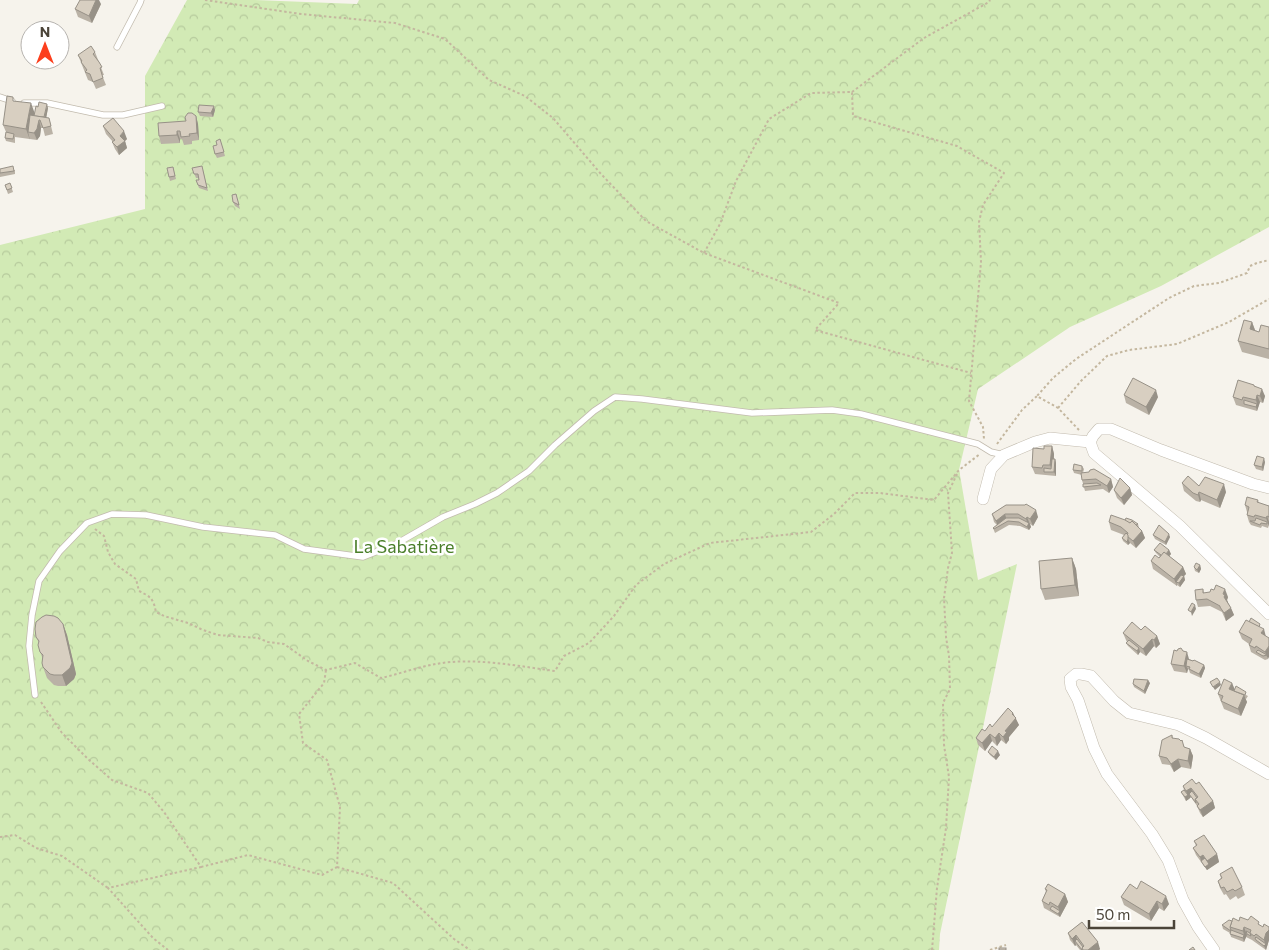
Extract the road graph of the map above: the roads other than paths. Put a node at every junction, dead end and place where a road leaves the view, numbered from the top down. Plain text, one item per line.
1 (140, 0) edge
2 (117, 47) dead end
3 (0, 97) edge
4 (162, 106) dead end
5 (1091, 439) junction
6 (1004, 455) junction
7 (1269, 488) edge
8 (983, 500) dead end
9 (1269, 614) edge
10 (36, 695) road end
11 (1269, 774) edge
12 (1214, 950) edge

1 - 2 lane
3 - 4 lane
5 - 6 street
5 - 7 street
5 - 9 street
6 - 8 street
6 - 10 lane
11 - 12 street

